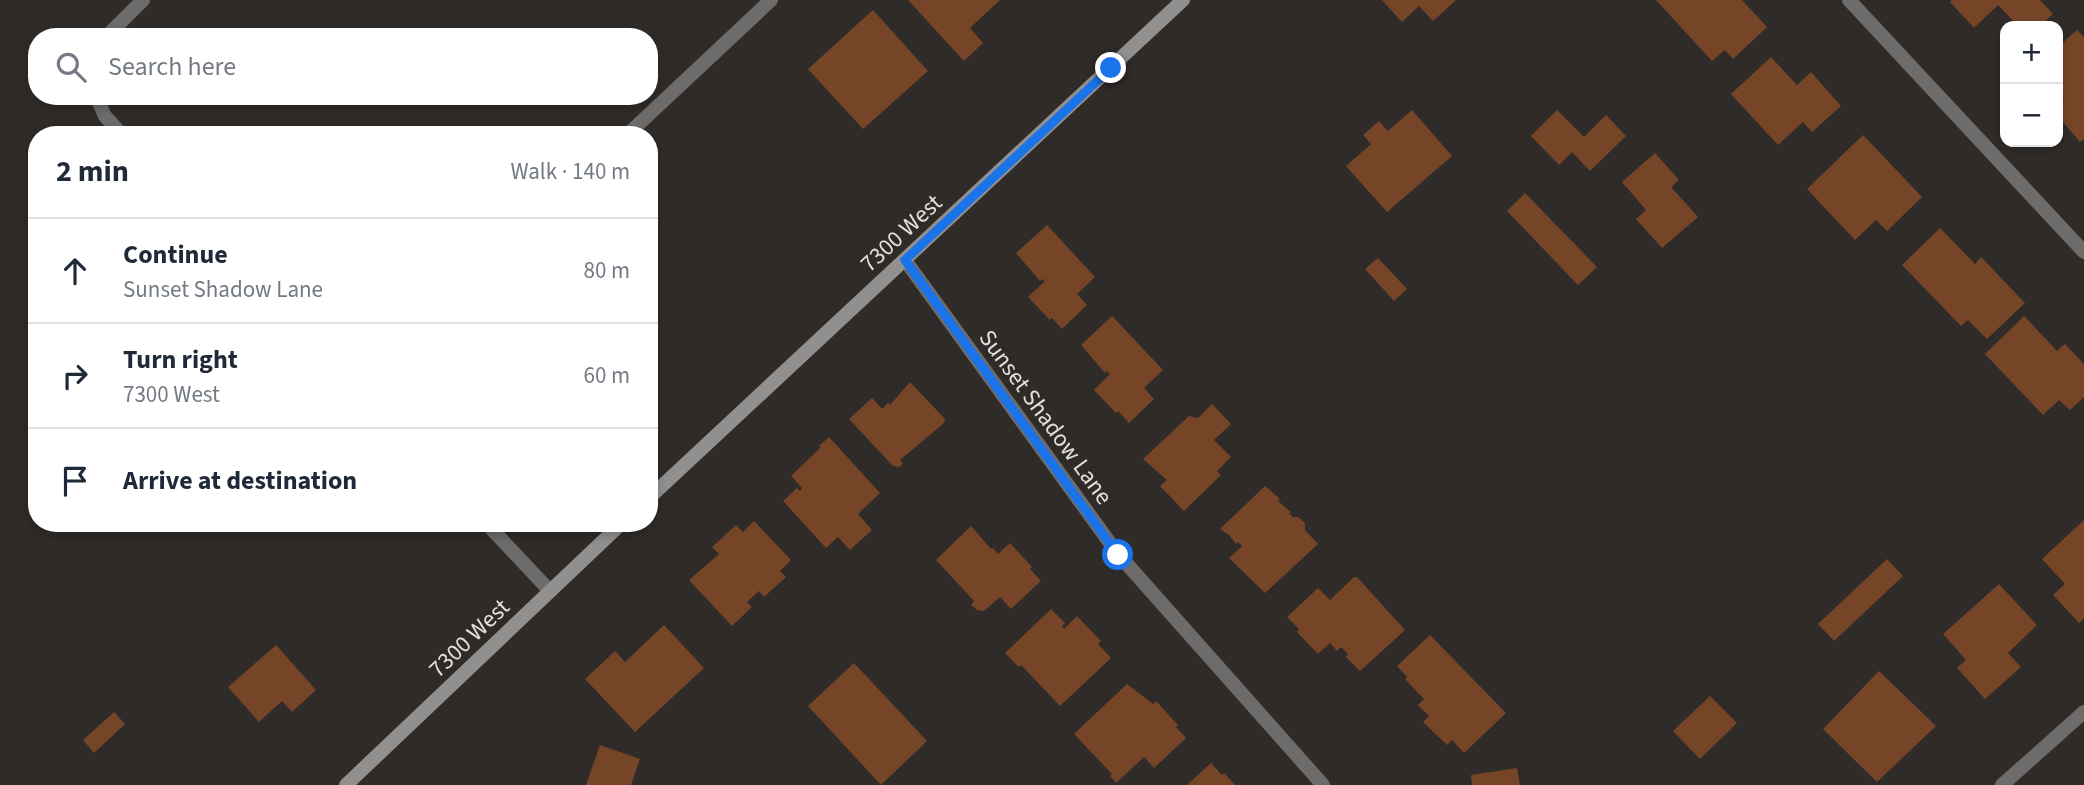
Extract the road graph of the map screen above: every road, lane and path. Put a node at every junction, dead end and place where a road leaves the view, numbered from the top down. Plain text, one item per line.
1 (143, 0) edge
2 (771, 0) edge
3 (1183, 0) edge
4 (1849, 0) edge
5 (115, 28) edge
6 (100, 105) edge
7 (114, 126) edge
8 (637, 126) edge
9 (2084, 252) edge
10 (905, 260) junction
11 (658, 490) edge
12 (494, 532) edge
13 (613, 532) edge
14 (550, 592) junction
15 (2084, 712) edge
16 (346, 785) edge
17 (1323, 785) edge
18 (2002, 785) edge

1 - 5 street
2 - 8 street
3 - 10 street, 7300 West
4 - 9 street
6 - 7 street
10 - 11 street, 7300 West
10 - 17 street, Sunset Shadow Lane
12 - 14 street
13 - 14 street, 7300 West
14 - 16 street, 7300 West
15 - 18 street

